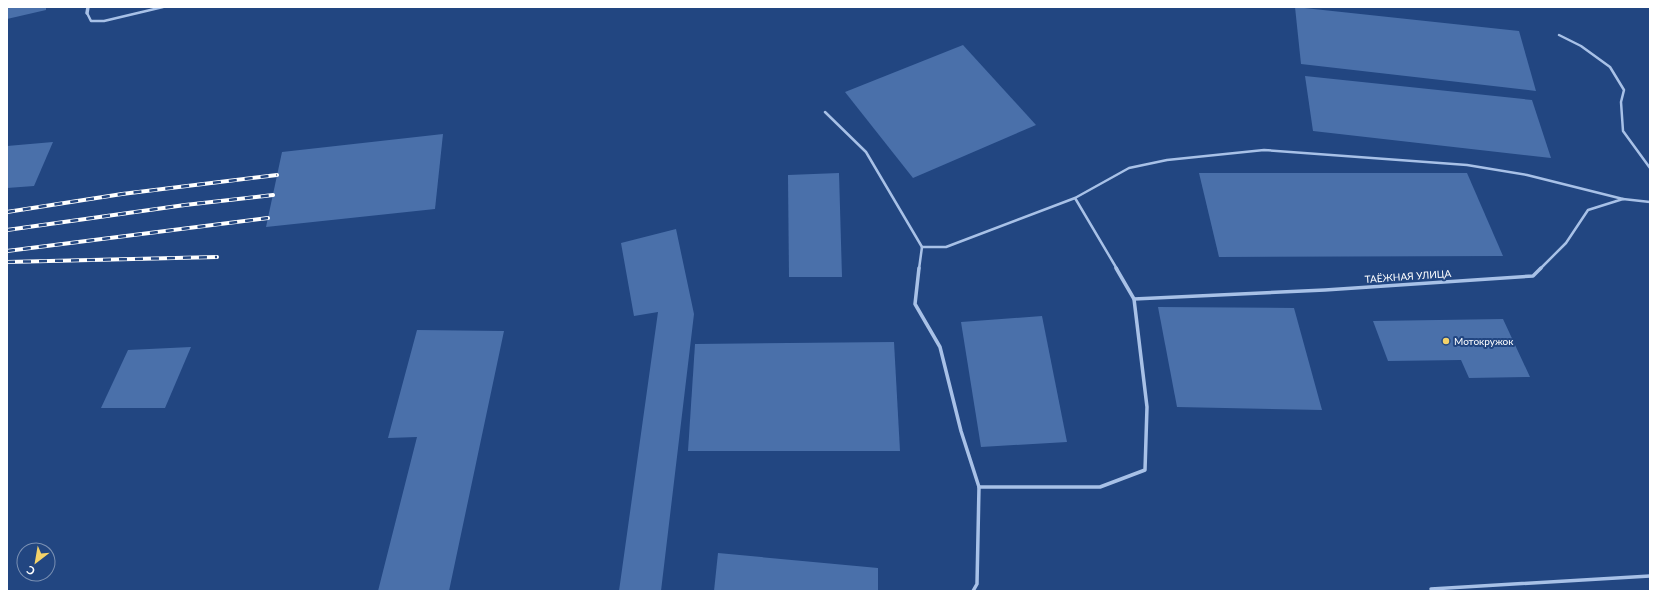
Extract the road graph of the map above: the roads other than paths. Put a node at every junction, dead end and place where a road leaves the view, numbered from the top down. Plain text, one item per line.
1 (88, 7) edge
2 (163, 7) edge
3 (88, 13) joint
4 (1559, 35) dead end
5 (825, 112) dead end
6 (1650, 168) edge
7 (1075, 198) junction
8 (1623, 198) junction
9 (1650, 202) edge
10 (922, 247) junction
11 (1134, 299) junction
12 (979, 487) junction
13 (1650, 576) edge
14 (1431, 589) dead end
15 (973, 591) edge

1 - 3 street
2 - 3 lane
4 - 6 lane
5 - 10 lane
7 - 8 lane
7 - 10 lane
7 - 11 lane
8 - 9 lane, ТАЁЖНАЯ УЛИЦА
8 - 11 lane, ТАЁЖНАЯ УЛИЦА
10 - 12 lane
11 - 12 lane
12 - 15 lane
13 - 14 lane

